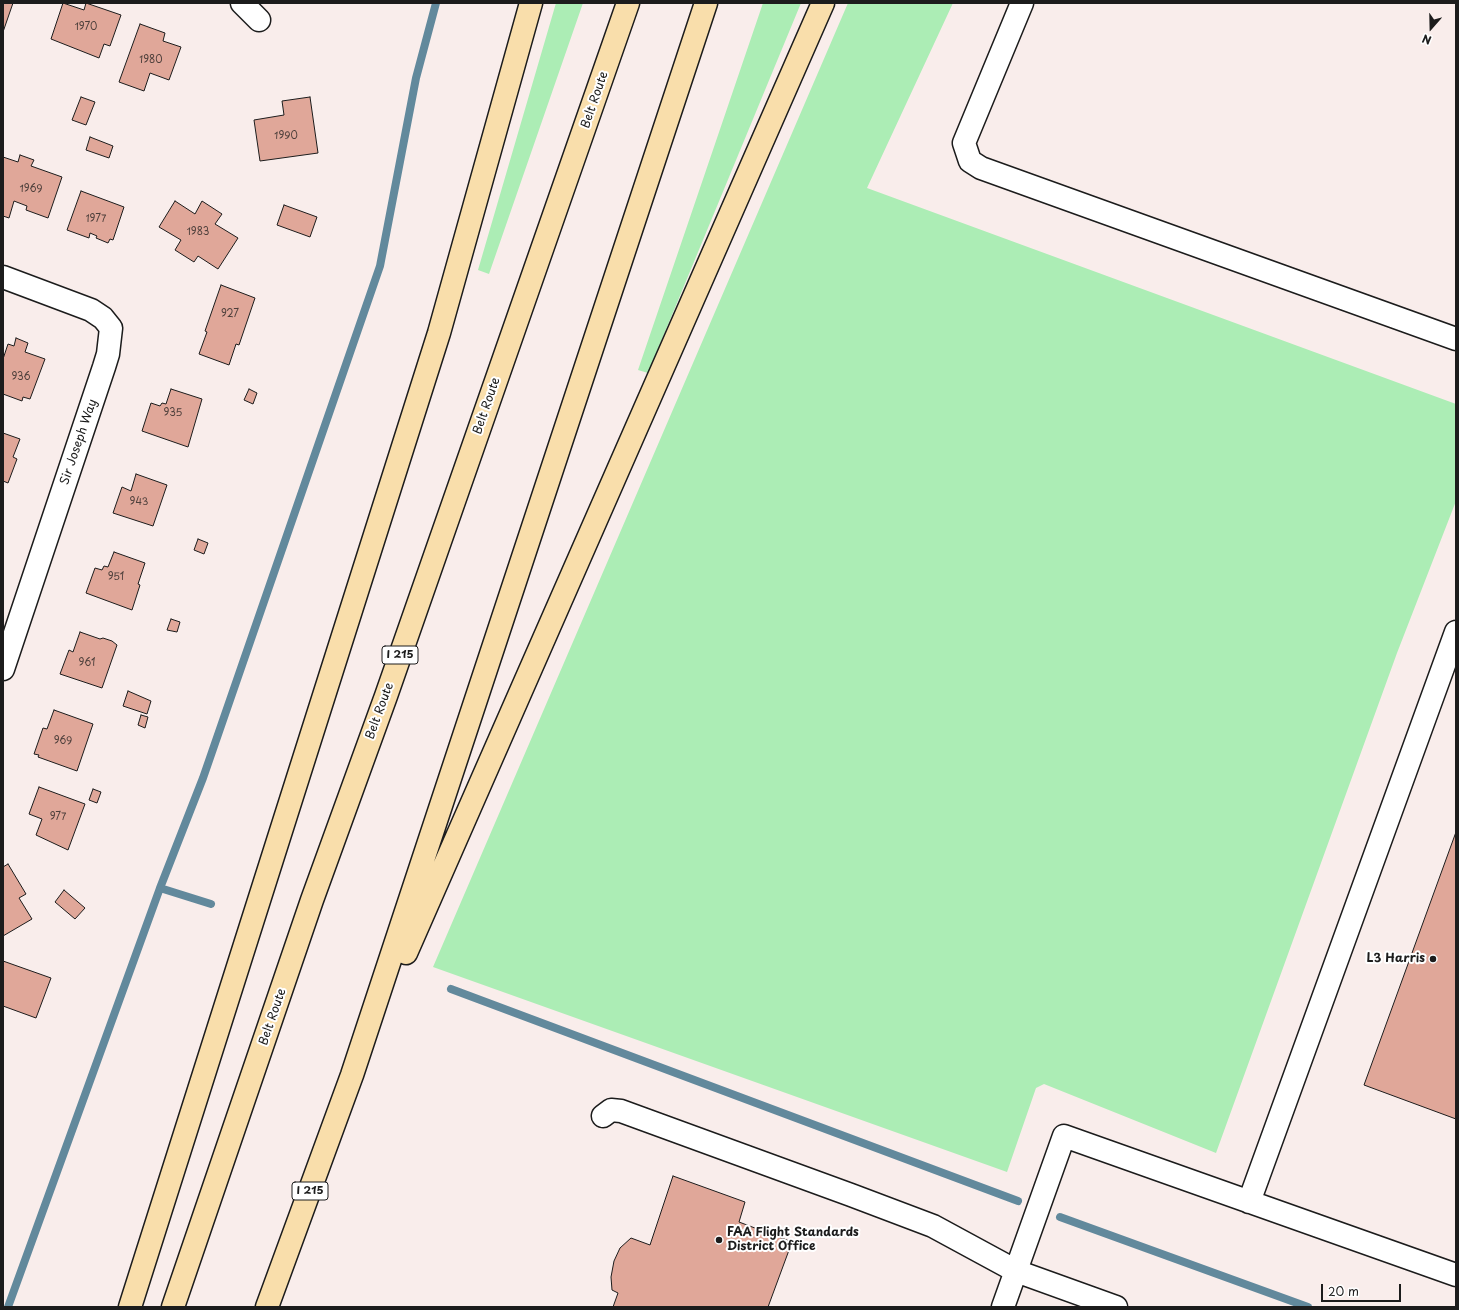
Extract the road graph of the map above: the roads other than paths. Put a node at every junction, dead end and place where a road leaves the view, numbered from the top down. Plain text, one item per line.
1 (242, 3) edge
2 (531, 3) edge
3 (628, 3) edge
4 (706, 3) edge
5 (823, 3) edge
6 (1022, 3) edge
7 (259, 20) dead end
8 (3, 277) edge
9 (1456, 340) edge
10 (1456, 632) edge
11 (3, 669) edge
12 (1449, 676) edge
13 (352, 1075) junction
14 (603, 1116) dead end
15 (1249, 1202) junction
16 (1016, 1271) junction
17 (1456, 1275) edge
18 (130, 1307) edge
19 (173, 1307) edge
20 (267, 1307) edge
21 (1003, 1307) edge
22 (1116, 1307) edge

1 - 7 street
2 - 18 highway
3 - 19 highway, Belt Route / I 215
4 - 13 highway, I 215
5 - 13 highway
6 - 9 street
8 - 11 street, Sir Joseph Way
10 - 12 street
12 - 15 street
13 - 20 highway, I 215
14 - 16 street
15 - 16 street
15 - 17 street
16 - 21 street
16 - 22 street

